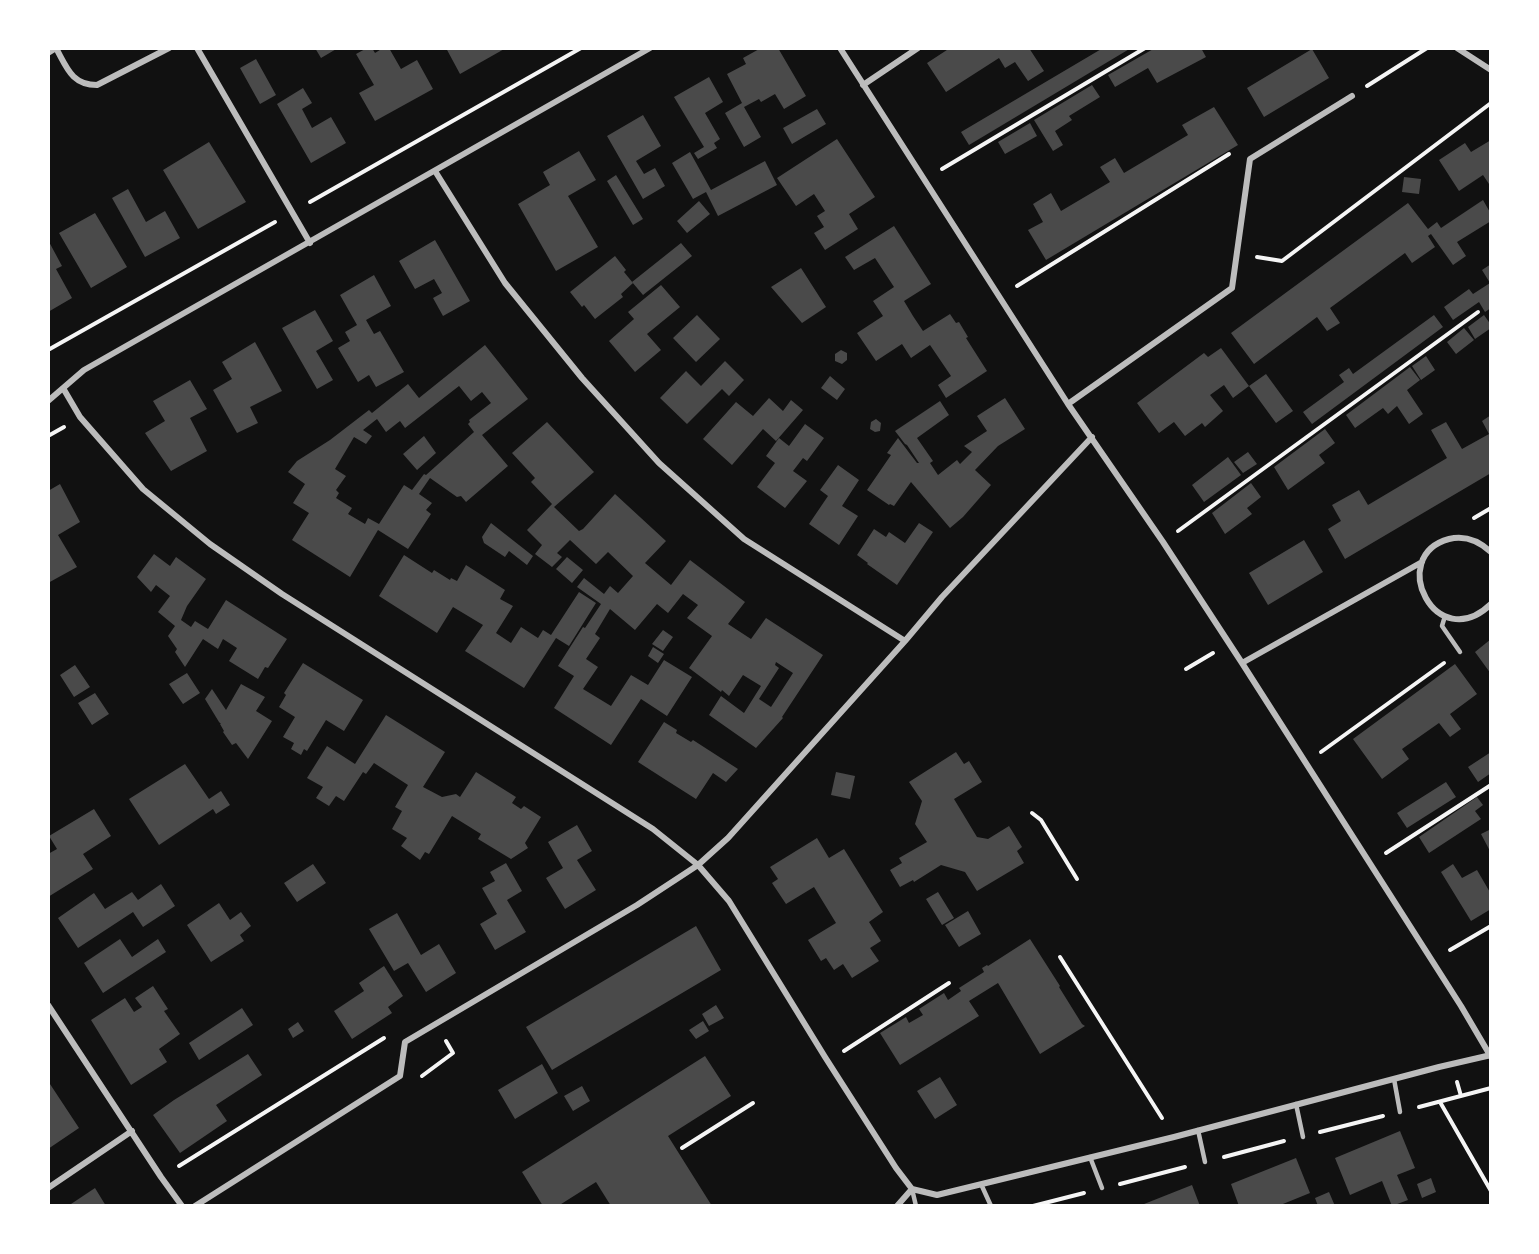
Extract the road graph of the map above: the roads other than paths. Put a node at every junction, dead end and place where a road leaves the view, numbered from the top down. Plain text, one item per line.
1 (56, 48) edge
2 (169, 48) edge
3 (197, 48) edge
4 (650, 48) edge
5 (840, 48) edge
6 (918, 48) edge
7 (1457, 48) edge
8 (48, 53) edge
9 (1491, 70) edge
10 (863, 85) junction
11 (1352, 96) road end
12 (435, 171) junction
13 (310, 243) junction
14 (63, 388) junction
15 (48, 401) edge
16 (1068, 404) junction
17 (1092, 437) junction
18 (1491, 552) edge
19 (1422, 562) junction
20 (1491, 604) edge
21 (1445, 616) junction
22 (905, 641) junction
23 (1460, 652) road end
24 (1242, 663) junction
25 (698, 865) junction
26 (48, 1005) edge
27 (1491, 1056) edge
28 (1394, 1079) junction
29 (1296, 1104) junction
30 (1400, 1112) road end
31 (1198, 1130) junction
32 (132, 1131) junction
33 (1303, 1137) road end
34 (1090, 1157) junction
35 (1205, 1162) road end
36 (981, 1184) junction
37 (48, 1188) edge
38 (1102, 1188) road end
39 (912, 1189) junction
40 (182, 1206) edge
41 (195, 1206) edge
42 (897, 1206) edge
43 (916, 1206) edge
44 (991, 1206) edge

1 - 2 street
1 - 8 street
3 - 13 street
4 - 12 street
5 - 10 street
6 - 10 street
7 - 9 street
10 - 16 street
11 - 16 street
12 - 13 street
12 - 22 street
13 - 14 street
14 - 15 street
14 - 25 street
16 - 17 street
17 - 22 street
17 - 24 street
18 - 19 street
19 - 21 street
19 - 24 street
20 - 21 street
21 - 23 lane
22 - 25 street
24 - 27 street
25 - 39 street
25 - 41 street
26 - 32 street
27 - 28 street
28 - 29 street
28 - 30 lane
29 - 31 street
29 - 33 lane
31 - 34 street
31 - 35 lane
32 - 37 street
32 - 40 street
34 - 36 street
34 - 38 lane
36 - 39 street
36 - 44 lane
39 - 42 street
39 - 43 lane

